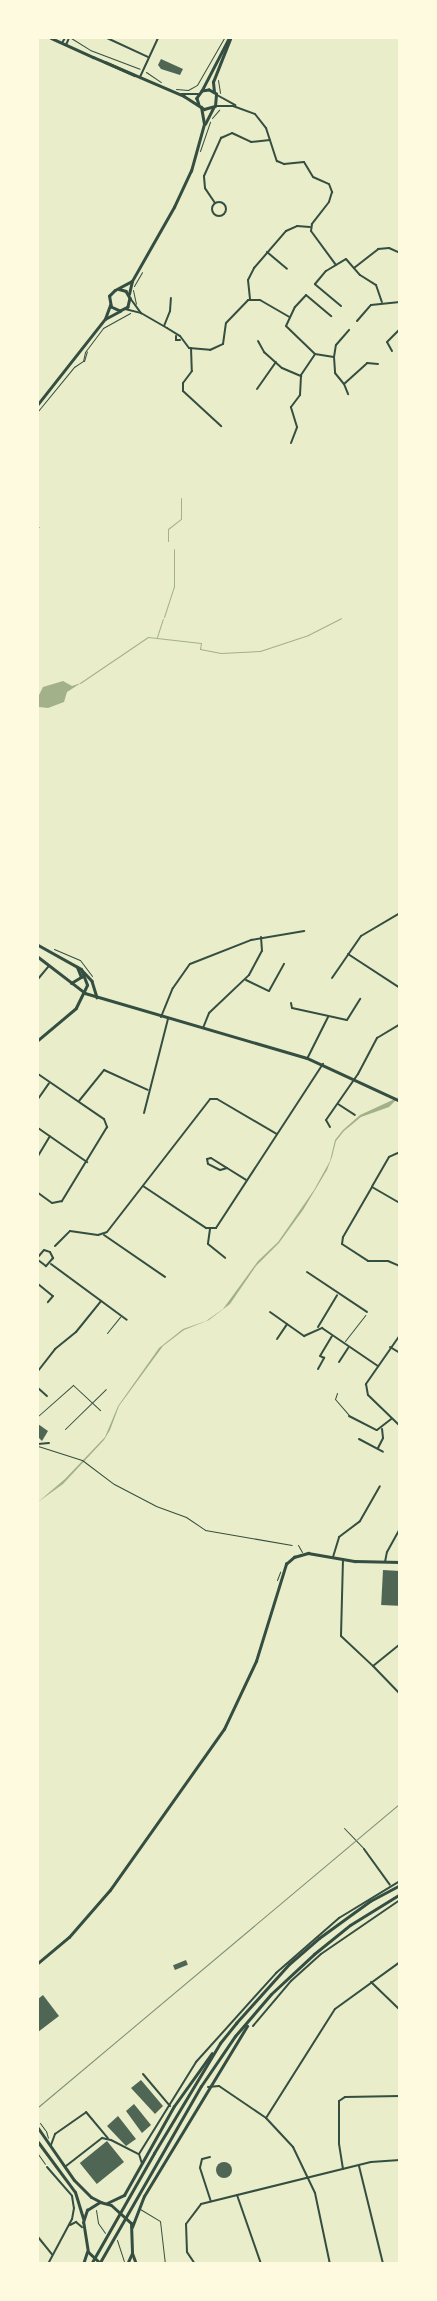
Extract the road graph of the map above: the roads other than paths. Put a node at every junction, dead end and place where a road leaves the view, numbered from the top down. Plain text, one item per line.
1 (52, 38) edge
2 (64, 38) edge
3 (69, 38) edge
4 (107, 38) edge
5 (158, 38) edge
6 (230, 38) edge
7 (62, 43) junction
8 (66, 45) junction
9 (148, 57) junction
10 (139, 78) junction
11 (200, 92) junction
12 (177, 93) junction
13 (215, 93) junction
14 (200, 106) junction
15 (214, 106) junction
16 (239, 107) junction
17 (203, 129) junction
18 (270, 140) junction
19 (215, 203) junction
20 (311, 227) junction
21 (267, 252) junction
22 (400, 253) edge
23 (336, 265) junction
24 (354, 268) junction
25 (287, 269) dead end
26 (132, 281) junction
27 (118, 289) junction
28 (129, 294) junction
29 (130, 298) junction
30 (170, 298) dead end
31 (250, 299) junction
32 (382, 302) junction
33 (400, 302) edge
34 (110, 305) junction
35 (341, 306) dead end
36 (125, 310) junction
37 (120, 311) junction
38 (141, 313) junction
39 (332, 316) dead end
40 (290, 317) junction
41 (105, 319) junction
42 (357, 321) dead end
43 (164, 326) junction
44 (400, 329) edge
45 (348, 330) dead end
46 (258, 341) dead end
47 (191, 348) junction
48 (392, 351) dead end
49 (315, 354) junction
50 (334, 357) junction
51 (276, 362) junction
52 (378, 364) dead end
53 (301, 376) junction
54 (344, 384) junction
55 (257, 389) dead end
56 (348, 394) dead end
57 (38, 404) edge
58 (221, 426) dead end
59 (292, 443) dead end
60 (400, 913) edge
61 (304, 931) dead end
62 (261, 937) junction
63 (38, 945) edge
64 (348, 954) junction
65 (38, 957) edge
66 (75, 964) junction
67 (284, 964) dead end
68 (49, 966) junction
69 (81, 969) junction
70 (332, 978) dead end
71 (38, 979) edge
72 (246, 980) junction
73 (71, 983) junction
74 (400, 988) edge
75 (85, 993) junction
76 (97, 998) junction
77 (360, 1000) dead end
78 (291, 1003) dead end
79 (161, 1017) junction
80 (328, 1017) junction
81 (168, 1019) junction
82 (400, 1024) edge
83 (203, 1029) junction
84 (38, 1040) edge
85 (307, 1058) junction
86 (323, 1064) junction
87 (38, 1074) edge
88 (355, 1078) junction
89 (50, 1082) junction
90 (148, 1090) junction
91 (38, 1099) edge
92 (79, 1101) junction
93 (400, 1101) edge
94 (337, 1103) junction
95 (144, 1113) dead end
96 (355, 1114) dead end
97 (330, 1127) dead end
98 (38, 1128) edge
99 (277, 1134) junction
100 (50, 1136) junction
101 (400, 1152) edge
102 (38, 1156) edge
103 (87, 1162) junction
104 (227, 1168) junction
105 (246, 1180) junction
106 (143, 1186) junction
107 (372, 1187) junction
108 (38, 1193) edge
109 (400, 1203) edge
110 (210, 1229) junction
111 (104, 1235) junction
112 (55, 1246) dead end
113 (38, 1252) edge
114 (224, 1258) dead end
115 (38, 1259) edge
116 (40, 1264) junction
117 (52, 1264) junction
118 (400, 1266) edge
119 (38, 1267) edge
120 (307, 1272) dead end
121 (165, 1277) dead end
122 (38, 1284) edge
123 (338, 1295) junction
124 (48, 1302) dead end
125 (100, 1302) junction
126 (270, 1312) dead end
127 (367, 1312) road end
128 (127, 1320) dead end
129 (287, 1324) junction
130 (318, 1327) junction
131 (400, 1335) edge
132 (332, 1336) junction
133 (278, 1339) dead end
134 (390, 1347) junction
135 (348, 1348) junction
136 (400, 1353) edge
137 (339, 1362) dead end
138 (378, 1366) junction
139 (318, 1369) dead end
140 (38, 1371) edge
141 (38, 1388) edge
142 (106, 1389) dead end
143 (337, 1393) dead end
144 (47, 1396) dead end
145 (92, 1402) junction
146 (100, 1410) dead end
147 (38, 1416) edge
148 (349, 1416) joint
149 (391, 1419) junction
150 (400, 1426) edge
151 (65, 1429) dead end
152 (382, 1430) junction
153 (359, 1439) dead end
154 (49, 1443) dead end
155 (38, 1445) edge
156 (377, 1449) junction
157 (383, 1452) dead end
158 (380, 1486) dead end
159 (400, 1529) edge
160 (298, 1545) dead end
161 (302, 1553) junction
162 (334, 1557) junction
163 (343, 1559) junction
164 (385, 1562) junction
165 (400, 1562) edge
166 (400, 1644) edge
167 (373, 1666) junction
168 (400, 1694) edge
169 (344, 1828) dead end
170 (364, 1849) joint
171 (400, 1881) edge
172 (390, 1885) junction
173 (400, 1885) edge
174 (400, 1894) edge
175 (400, 1900) edge
176 (400, 1962) edge
177 (38, 1963) edge
178 (371, 1982) junction
179 (258, 2010) junction
180 (400, 2010) edge
181 (253, 2026) dead end
182 (220, 2043) junction
183 (143, 2074) dead end
184 (208, 2087) junction
185 (400, 2096) edge
186 (170, 2106) junction
187 (266, 2118) junction
188 (38, 2128) edge
189 (108, 2139) junction
190 (38, 2142) edge
191 (50, 2147) junction
192 (139, 2154) junction
193 (210, 2157) dead end
194 (400, 2160) edge
195 (142, 2164) junction
196 (47, 2166) road end
197 (358, 2166) junction
198 (64, 2167) junction
199 (343, 2169) junction
200 (308, 2177) junction
201 (237, 2195) junction
202 (211, 2201) junction
203 (106, 2203) junction
204 (138, 2208) junction
205 (83, 2222) junction
206 (68, 2226) junction
207 (132, 2227) junction
208 (84, 2229) junction
209 (38, 2237) edge
210 (87, 2248) junction
211 (132, 2252) junction
212 (53, 2255) junction
213 (125, 2262) edge
214 (48, 2264) edge
215 (83, 2264) edge
216 (91, 2264) edge
217 (100, 2264) edge
218 (136, 2264) edge
219 (165, 2264) edge
220 (195, 2264) edge
221 (261, 2264) edge
222 (330, 2264) edge
223 (383, 2264) edge

1 - 7 street
2 - 7 street
3 - 8 street
4 - 9 street
5 - 9 street
6 - 11 street
6 - 13 street
7 - 8 street
8 - 10 street
9 - 10 street
10 - 12 street
11 - 12 street
11 - 13 street
11 - 14 street
12 - 14 street
13 - 15 street
13 - 16 street
14 - 15 street
14 - 17 street
15 - 16 street
15 - 17 street
16 - 18 street
17 - 26 street
18 - 19 street
18 - 20 street
19 - 19 street
20 - 21 street
20 - 23 street
21 - 25 street
21 - 31 street
22 - 24 street
23 - 24 street
23 - 35 street
24 - 32 street
26 - 27 street
26 - 28 street
27 - 28 street
27 - 34 street
28 - 29 street
29 - 36 street
29 - 38 street
30 - 43 street
31 - 40 street
31 - 47 street
32 - 33 street
32 - 42 street
34 - 37 street
34 - 41 street
36 - 37 street
36 - 38 street
37 - 41 street
38 - 43 street
39 - 40 street
40 - 49 street
41 - 57 street
43 - 47 street
44 - 48 street
45 - 50 street
46 - 51 street
47 - 58 street
49 - 50 street
49 - 53 street
50 - 54 street
51 - 53 street
51 - 55 street
52 - 54 street
53 - 59 street
54 - 56 street
60 - 64 street
61 - 62 street
62 - 72 street
62 - 79 street
63 - 66 main road
64 - 70 street
64 - 74 street
65 - 68 main road
66 - 69 main road
66 - 73 main road
67 - 72 street
68 - 71 street
68 - 73 main road
69 - 75 main road
69 - 76 street
72 - 83 street
73 - 75 main road
75 - 76 street
75 - 84 main road
76 - 79 street
77 - 80 street
78 - 80 street
79 - 81 street
80 - 85 street
81 - 83 street
81 - 90 street
82 - 88 street
83 - 85 street
85 - 86 street
86 - 88 street
86 - 99 street
87 - 89 street
88 - 93 street
88 - 94 street
89 - 91 street
89 - 92 street
90 - 92 street
90 - 95 street
92 - 103 street
94 - 96 street
94 - 97 street
98 - 100 street
99 - 105 street
99 - 106 street
100 - 102 street
100 - 103 street
101 - 107 street
103 - 108 street
104 - 104 street
104 - 105 street
105 - 110 street
106 - 110 street
106 - 111 street
107 - 109 street
107 - 118 street
110 - 114 street
111 - 112 street
111 - 121 street
113 - 115 street
113 - 117 street
115 - 116 street
116 - 117 street
116 - 119 street
117 - 125 street
120 - 123 street
122 - 124 street
123 - 127 street
123 - 130 street
125 - 128 street
125 - 140 street
126 - 129 street
129 - 130 street
129 - 133 street
130 - 132 street
131 - 134 street
132 - 135 street
132 - 139 street
134 - 136 street
134 - 138 street
135 - 137 street
135 - 138 street
138 - 149 street
141 - 144 street
142 - 145 lane
143 - 148 lane
145 - 146 lane
145 - 147 lane
145 - 151 lane
148 - 152 street
149 - 150 street
149 - 152 street
152 - 156 street
153 - 156 street
154 - 155 street
156 - 157 street
158 - 162 street
159 - 164 street
160 - 161 lane
161 - 162 street
161 - 177 street
162 - 163 street
163 - 164 street
163 - 167 street
164 - 165 street
166 - 167 street
167 - 168 street
169 - 170 lane
170 - 172 street
171 - 172 street
172 - 186 street
173 - 182 main road
174 - 179 main road
175 - 181 street
176 - 178 street
178 - 180 street
178 - 187 street
179 - 184 main road
179 - 217 main road
182 - 195 main road
182 - 216 main road
183 - 186 street
184 - 187 street
184 - 204 main road
185 - 199 street
186 - 192 street
187 - 200 street
188 - 191 main road
189 - 191 street
189 - 192 street
189 - 198 street
190 - 205 main road
191 - 198 main road
192 - 195 street
193 - 202 street
194 - 197 street
195 - 203 main road
196 - 206 street
197 - 199 street
197 - 223 street
198 - 203 main road
199 - 200 street
200 - 201 street
200 - 222 street
201 - 202 street
201 - 221 street
202 - 220 street
203 - 205 main road
203 - 207 main road
204 - 207 main road
204 - 219 lane
205 - 208 main road
206 - 208 street
206 - 212 street
207 - 211 main road
208 - 210 main road
209 - 212 street
210 - 215 main road
210 - 217 main road
211 - 213 main road
211 - 218 main road
212 - 214 street

